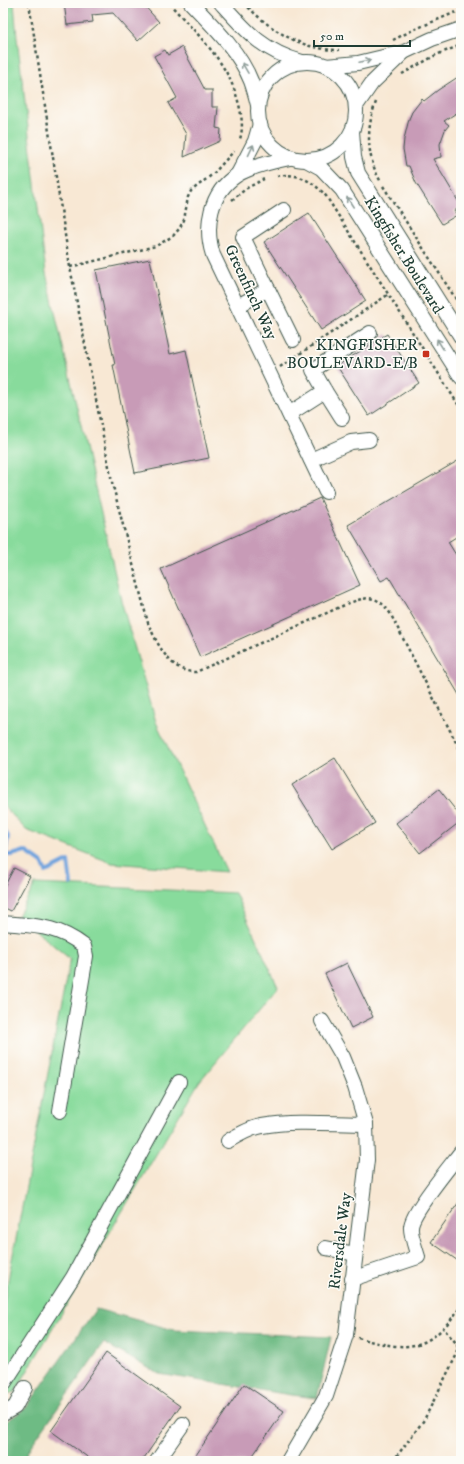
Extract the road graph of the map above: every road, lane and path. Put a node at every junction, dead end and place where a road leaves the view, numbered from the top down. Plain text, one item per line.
1 (29, 3) edge
2 (169, 3) edge
3 (191, 3) edge
4 (221, 3) edge
5 (244, 3) edge
6 (461, 10) edge
7 (461, 29) edge
8 (279, 33) junction
9 (387, 42) dead end
10 (461, 45) edge
11 (268, 48) junction
12 (341, 50) dead end
13 (404, 52) junction
14 (302, 62) junction
15 (326, 66) junction
16 (247, 72) junction
17 (396, 77) dead end
18 (231, 81) junction
19 (377, 100) dead end
20 (258, 105) junction
21 (356, 106) junction
22 (260, 124) junction
23 (352, 131) junction
24 (290, 158) junction
25 (308, 161) junction
26 (238, 174) junction
27 (274, 176) dead end
28 (268, 178) dead end
29 (228, 204) dead end
30 (284, 210) dead end
31 (70, 267) junction
32 (268, 289) junction
33 (389, 294) junction
34 (238, 306) junction
35 (461, 306) edge
36 (370, 333) dead end
37 (461, 337) edge
38 (293, 340) dead end
39 (278, 368) dead end
40 (461, 377) edge
41 (326, 391) junction
42 (461, 409) edge
43 (289, 414) junction
44 (342, 418) dead end
45 (369, 440) dead end
46 (311, 460) junction
47 (326, 492) dead end
48 (461, 752) edge
49 (3, 923) edge
50 (322, 1021) dead end
51 (179, 1082) dead end
52 (60, 1110) dead end
53 (366, 1124) junction
54 (228, 1141) dead end
55 (461, 1152) edge
56 (326, 1248) dead end
57 (355, 1254) junction
58 (352, 1279) junction
59 (461, 1306) edge
60 (443, 1328) junction
61 (346, 1335) junction
62 (3, 1384) edge
63 (25, 1388) dead end
64 (3, 1414) edge
65 (183, 1424) dead end
66 (157, 1461) edge
67 (288, 1461) edge
68 (393, 1461) edge

1 - 31 path
2 - 18 path
16 -> 3 street
4 - 11 street
5 - 8 path
6 - 9 path
7 - 13 street
8 - 11 path
8 - 12 path
10 - 17 path
11 - 14 street
15 -> 13 street
13 - 21 street
14 - 15 street
14 - 20 street
15 - 21 street
16 - 18 path
16 - 20 street
18 - 31 path
19 - 35 path
20 - 22 street
21 - 23 street
22 - 24 street
26 -> 22 street, Greenfinch Way
23 - 25 street
23 - 37 street, Kingfisher Boulevard
24 - 25 street
24 - 26 street, Greenfinch Way
40 -> 25 street, Kingfisher Boulevard
26 - 34 street, Greenfinch Way
27 - 33 path
28 - 29 path
30 - 32 street
31 - 48 path
32 - 34 street
32 - 38 street
33 - 39 path
33 - 42 path
34 - 43 street, Greenfinch Way
36 - 41 street
41 - 43 street
41 - 44 street
43 - 46 street, Greenfinch Way
45 - 46 street
46 - 47 street, Greenfinch Way
49 - 52 street
50 - 53 street, Riversdale Way
51 - 62 street
53 - 54 street
53 - 57 street, Riversdale Way
55 - 58 street
56 - 57 street
57 - 58 street, Riversdale Way
58 - 61 street, Riversdale Way
59 - 60 path
60 - 61 path
60 - 68 path
61 - 67 street, Riversdale Way
63 - 64 street
65 - 66 street

